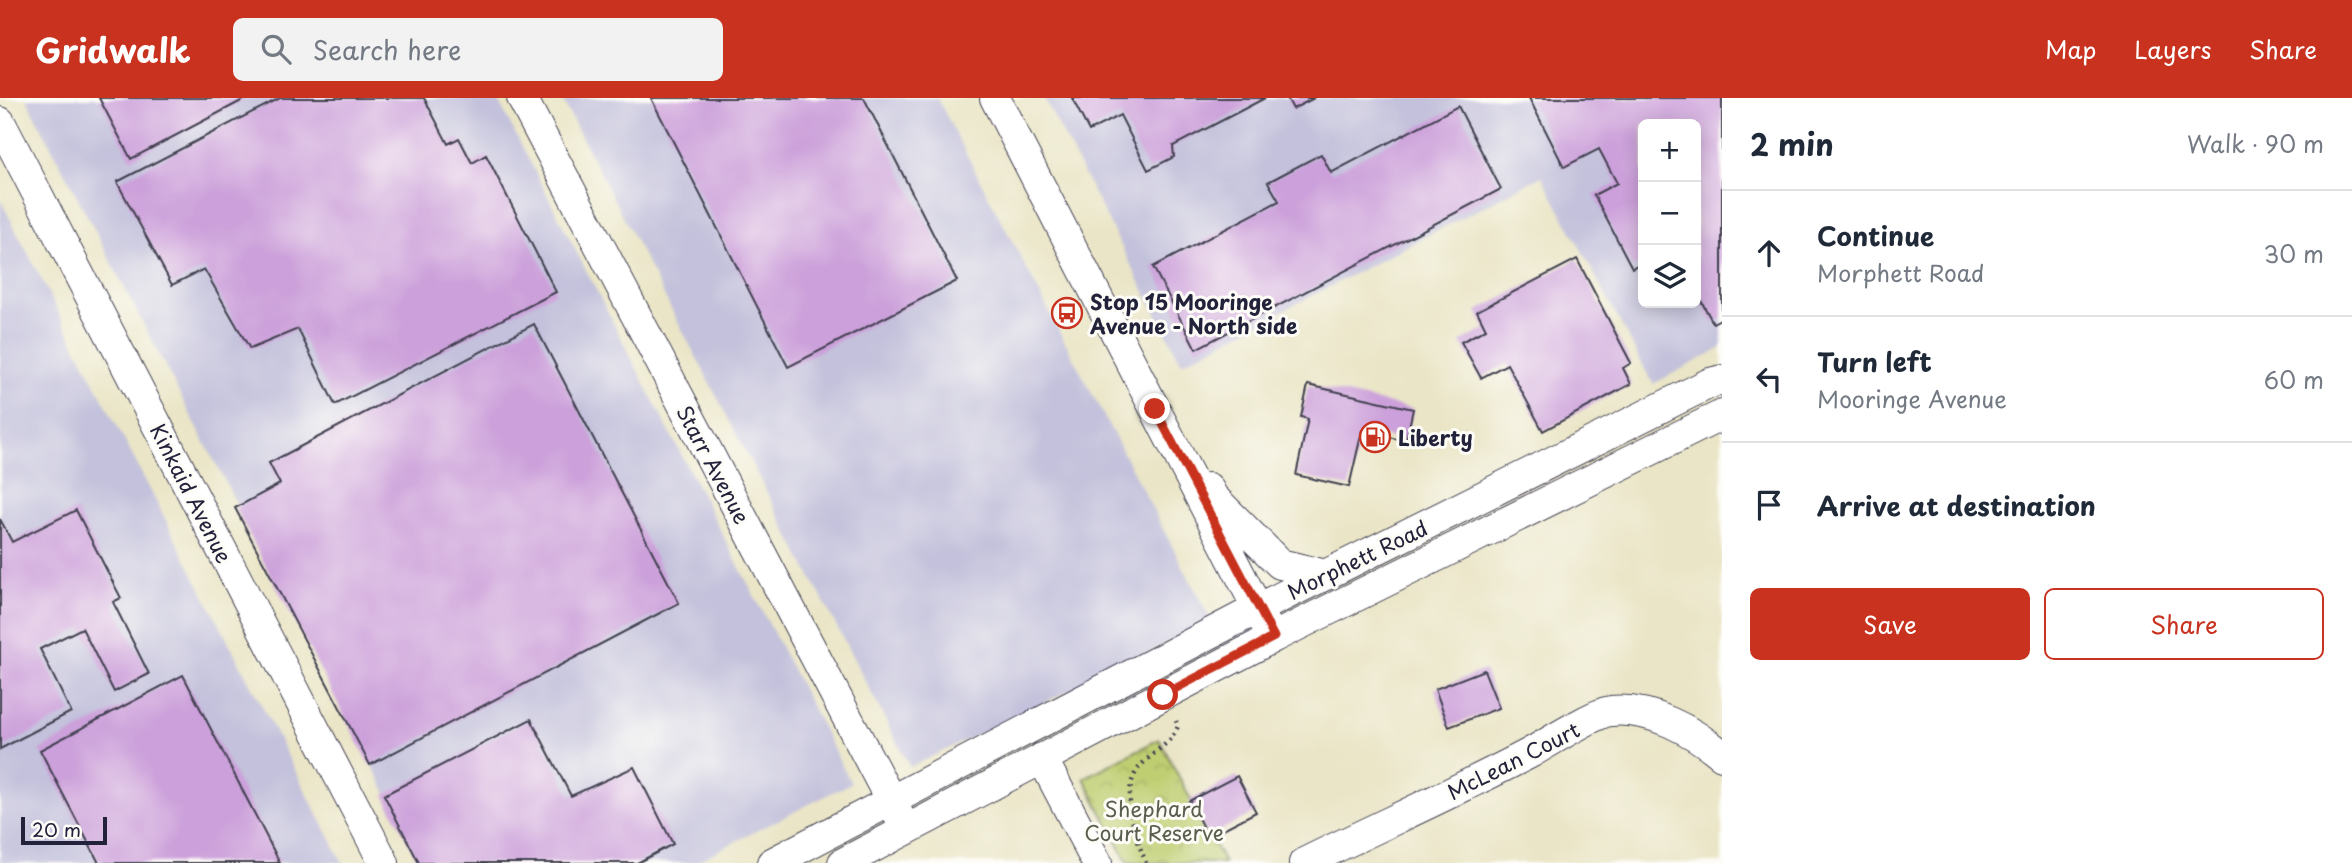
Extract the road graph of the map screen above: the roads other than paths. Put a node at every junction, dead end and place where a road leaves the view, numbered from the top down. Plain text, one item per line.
1 (522, 98) edge
2 (995, 98) edge
3 (0, 122) edge
4 (1722, 380) edge
5 (1155, 409) junction
6 (1722, 415) edge
7 (1326, 575) junction
8 (1257, 609) junction
9 (1274, 637) junction
10 (1722, 755) edge
11 (1042, 758) junction
12 (891, 802) junction
13 (906, 830) junction
14 (384, 863) edge
15 (772, 863) edge
16 (844, 863) edge
17 (1097, 863) edge
18 (1304, 863) edge

1 - 12 street, Starr Avenue
2 - 5 street
3 - 14 street, Kinkaid Avenue
4 - 7 street, Morphett Road
5 - 7 street
5 - 8 street
6 - 9 street, Morphett Road
7 - 8 street, Morphett Road
8 - 9 street
8 - 12 street, Morphett Road
9 - 11 street, Morphett Road
10 - 18 street, McLean Court
11 - 13 street, Morphett Road
11 - 17 street
12 - 13 street, Starr Avenue
12 - 15 street, Morphett Road
13 - 16 street, Morphett Road

